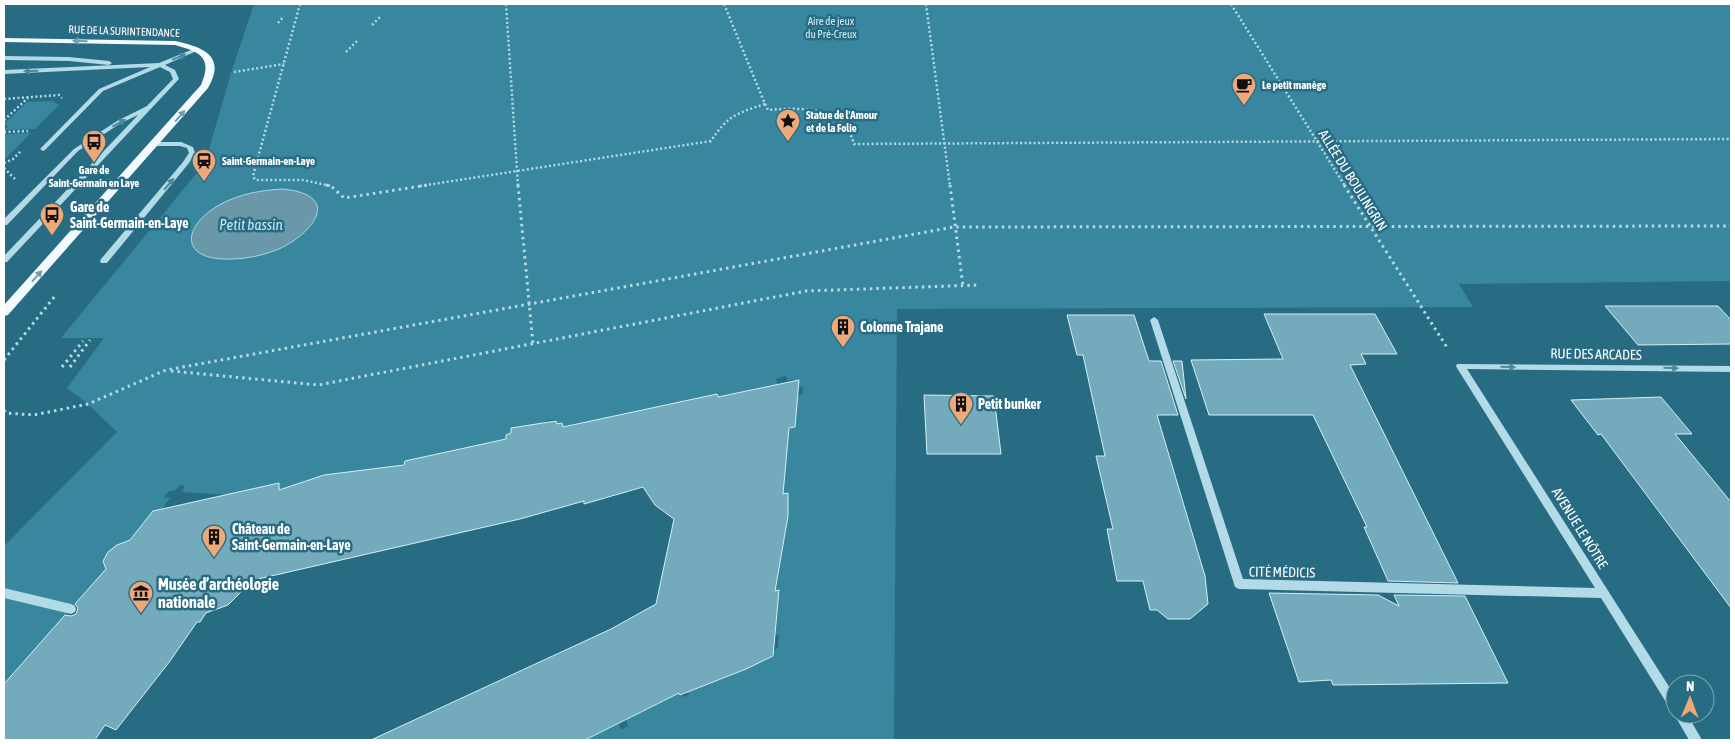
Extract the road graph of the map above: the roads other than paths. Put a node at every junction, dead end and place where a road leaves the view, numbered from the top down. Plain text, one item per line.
1 (4, 40) edge
2 (198, 49) junction
3 (4, 58) edge
4 (132, 65) junction
5 (161, 65) junction
6 (4, 72) edge
7 (153, 105) junction
8 (156, 144) junction
9 (43, 150) dead end
10 (4, 223) edge
11 (4, 260) edge
12 (104, 261) dead end
13 (4, 312) edge
14 (1154, 320) dead end
15 (1460, 366) joint
16 (1731, 369) edge
17 (4, 593) edge
18 (1603, 593) junction
19 (71, 608) dead end
20 (1665, 690) edge
21 (1686, 724) edge
22 (1696, 740) edge

2 -> 1 main road, RUE DE LA SURINTENDANCE
5 -> 2 street
8 -> 2 main road
3 - 4 street
4 - 5 street
4 -> 6 street
5 - 7 lane
5 - 9 street
10 -> 7 street
7 - 11 street
12 -> 8 street
13 -> 8 main road
14 - 18 street, CITÉ MÉDICIS
15 -> 16 street, RUE DES ARCADES
15 - 18 street, AVENUE LE NÔTRE
17 - 19 street
18 - 20 street, AVENUE LE NÔTRE
21 - 22 street

